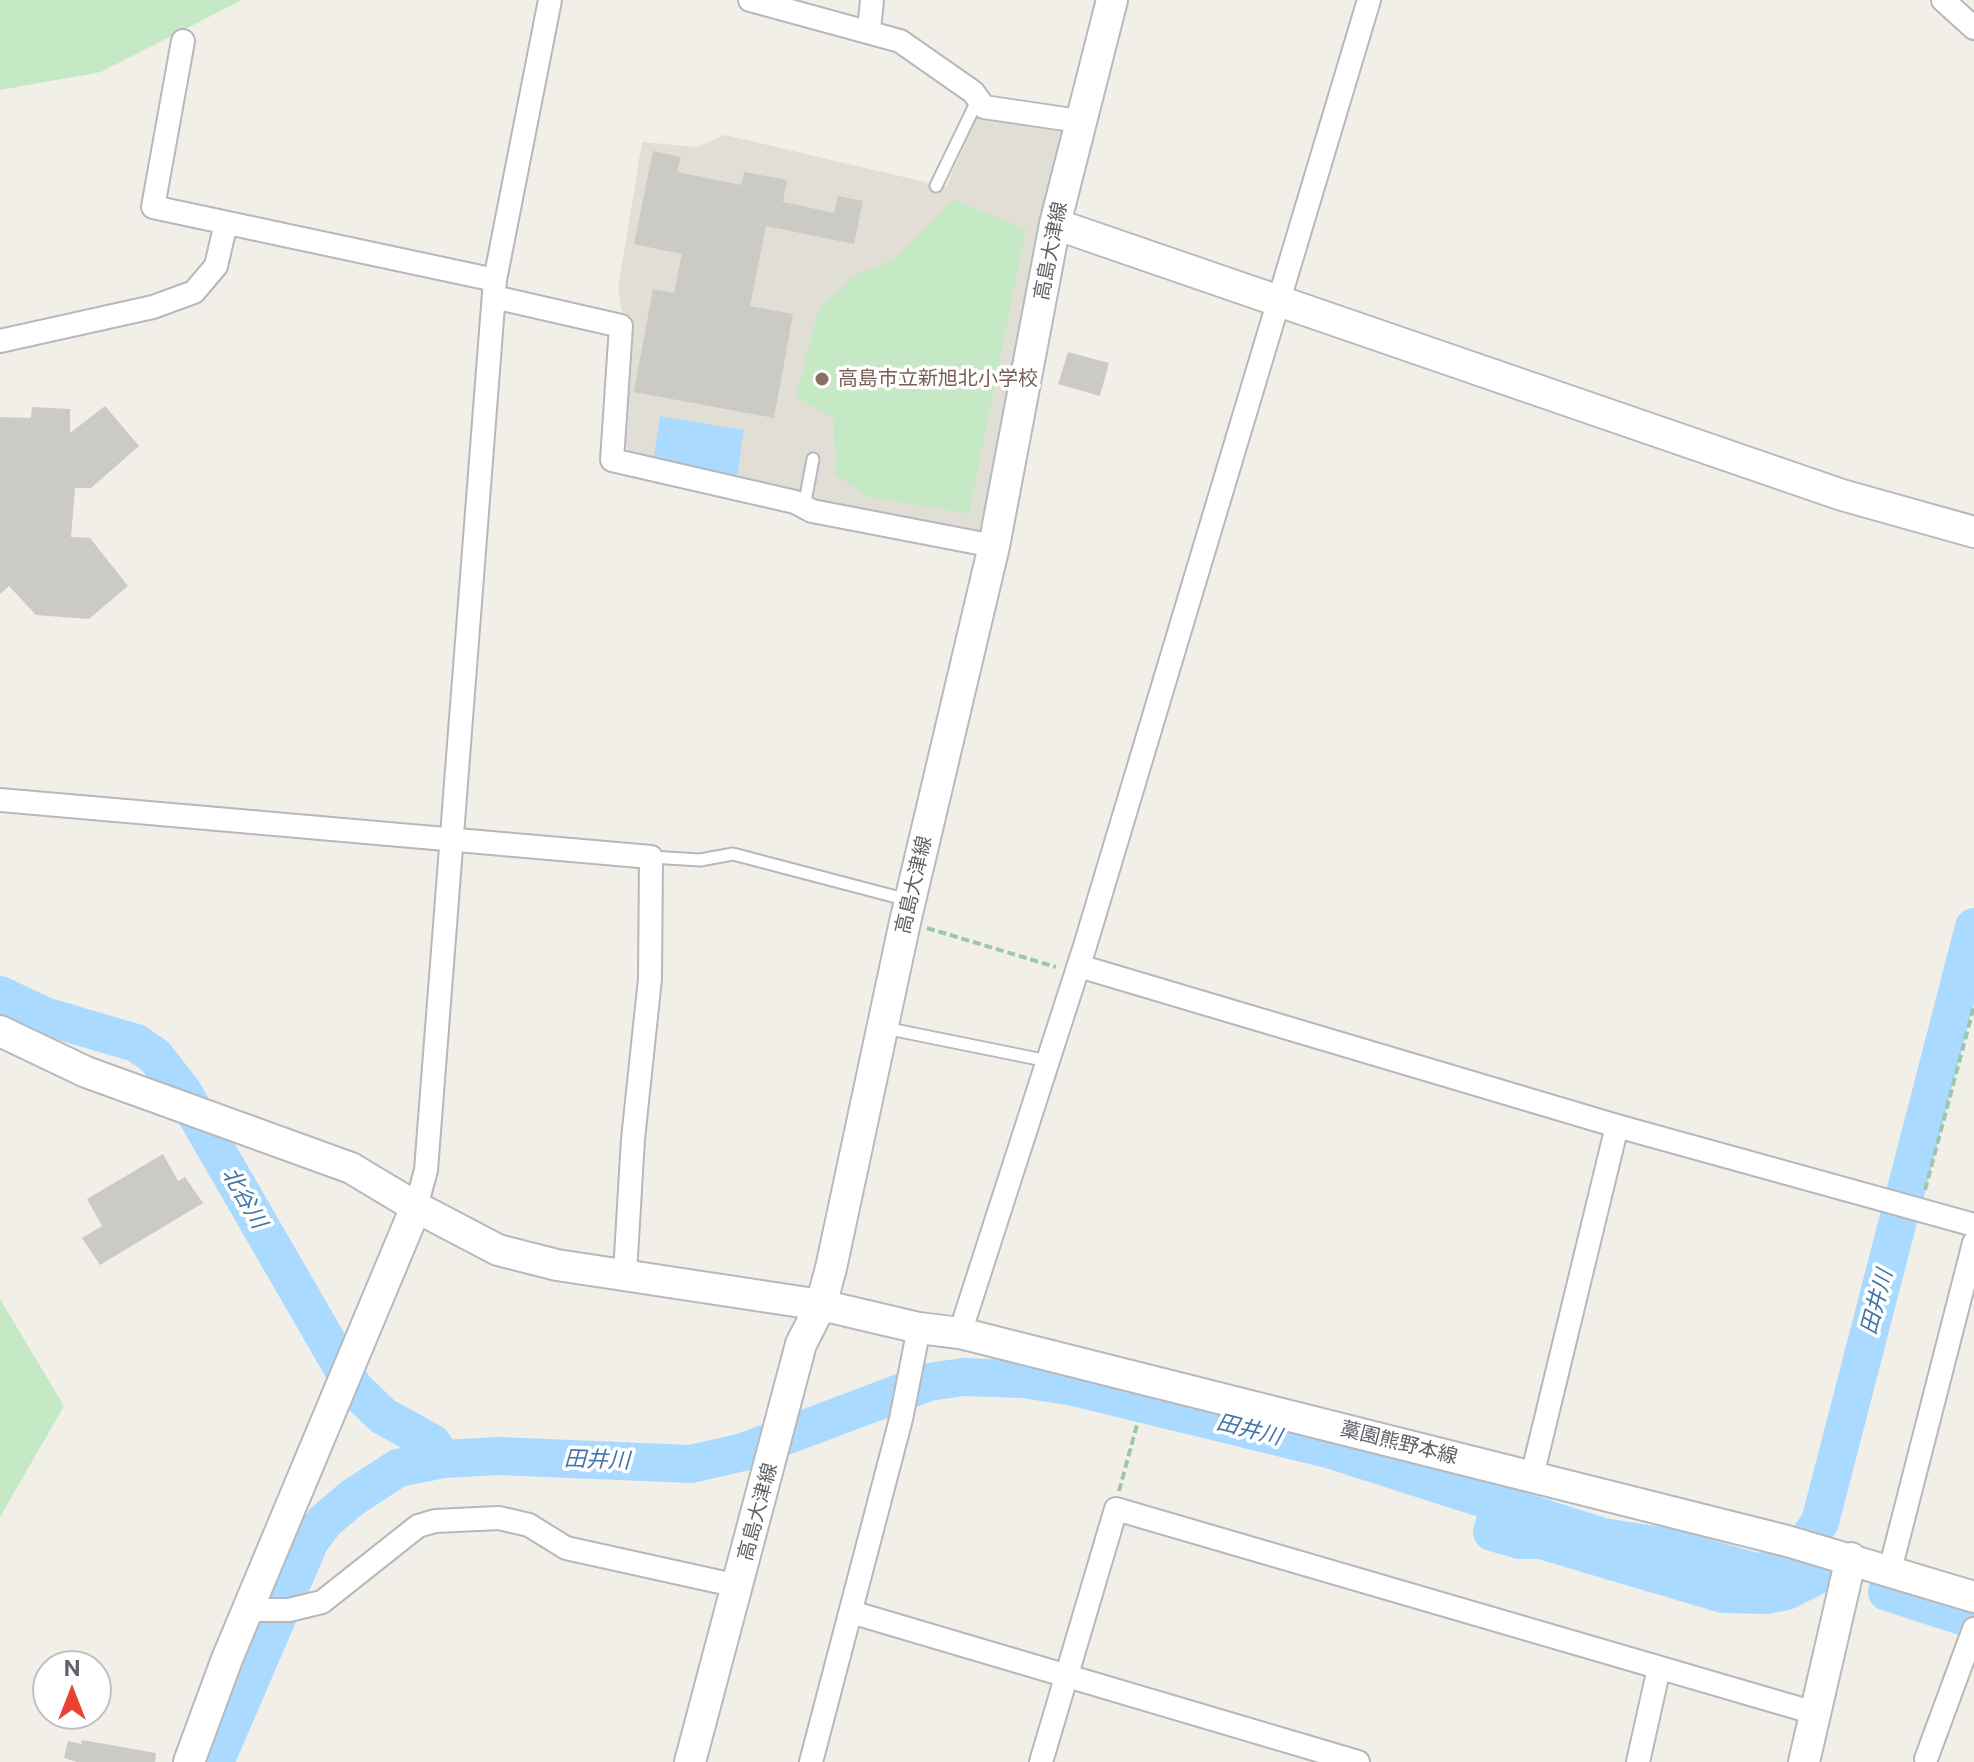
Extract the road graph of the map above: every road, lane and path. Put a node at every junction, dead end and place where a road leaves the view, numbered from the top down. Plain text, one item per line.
1 (550, 0) edge
2 (750, 0) edge
3 (872, 0) edge
4 (1112, 0) edge
5 (1369, 0) edge
6 (1943, 0) edge
7 (1974, 28) edge
8 (869, 30) junction
9 (183, 41) dead end
10 (978, 99) junction
11 (1079, 121) junction
12 (936, 186) dead end
13 (226, 223) junction
14 (1055, 224) junction
15 (494, 288) junction
16 (1282, 300) junction
17 (0, 341) edge
18 (813, 459) dead end
19 (804, 507) junction
20 (1974, 532) edge
21 (994, 546) junction
22 (0, 800) edge
23 (450, 840) junction
24 (651, 857) junction
25 (908, 911) junction
26 (1079, 966) junction
27 (1974, 1006) edge
28 (881, 1028) junction
29 (0, 1031) edge
30 (1049, 1061) junction
31 (1617, 1126) junction
32 (416, 1207) junction
33 (1922, 1211) junction
34 (1974, 1225) edge
35 (1974, 1243) edge
36 (625, 1273) junction
37 (821, 1305) junction
38 (919, 1328) junction
39 (960, 1333) junction
40 (1138, 1421) dead end
41 (1532, 1476) junction
42 (1116, 1509) junction
43 (1839, 1555) junction
44 (1890, 1570) junction
45 (738, 1586) junction
46 (1974, 1597) edge
47 (257, 1610) junction
48 (851, 1612) junction
49 (1974, 1629) edge
50 (1659, 1668) junction
51 (1067, 1675) junction
52 (1815, 1713) junction
53 (1926, 1759) dead end
54 (189, 1762) edge
55 (690, 1762) edge
56 (811, 1762) edge
57 (1041, 1762) edge
58 (1358, 1762) edge
59 (1638, 1762) edge
60 (1804, 1762) edge

1 - 15 street
2 - 8 street
3 - 8 street
4 - 11 main road, 高島大津線
5 - 16 street
6 - 7 street
8 - 10 street
9 - 13 street
10 - 11 street
10 - 12 lane
11 - 14 main road, 高島大津線
13 - 15 street
13 - 17 street
14 - 16 main road
14 - 21 main road, 高島大津線
15 - 19 street
15 - 23 street
16 - 20 main road
16 - 26 street
18 - 19 lane
19 - 21 street
21 - 25 main road, 高島大津線
22 - 23 street
23 - 24 street
23 - 32 street
24 - 25 lane
24 - 36 street
25 - 26 path
25 - 28 main road, 高島大津線
26 - 30 street
26 - 31 street
27 - 33 path
28 - 30 lane
28 - 37 main road, 高島大津線
29 - 32 main road, 藁園熊野本線
30 - 39 street
31 - 33 street
31 - 41 street
32 - 36 main road, 藁園熊野本線
32 - 47 main road
33 - 34 street
35 - 44 street
36 - 37 main road, 藁園熊野本線
37 - 38 main road, 藁園熊野本線
37 - 45 main road, 高島大津線
38 - 39 main road, 藁園熊野本線
38 - 48 street
39 - 41 main road, 藁園熊野本線
40 - 42 path
41 - 43 main road, 藁園熊野本線
42 - 50 street
42 - 51 street
43 - 44 main road, 藁園熊野本線
43 - 52 main road
44 - 46 main road, 藁園熊野本線
45 - 47 street
45 - 55 main road, 高島大津線
47 - 54 main road
48 - 51 street
48 - 56 street
49 - 53 street
50 - 52 street
50 - 59 street
51 - 57 street
51 - 58 street
52 - 60 main road

